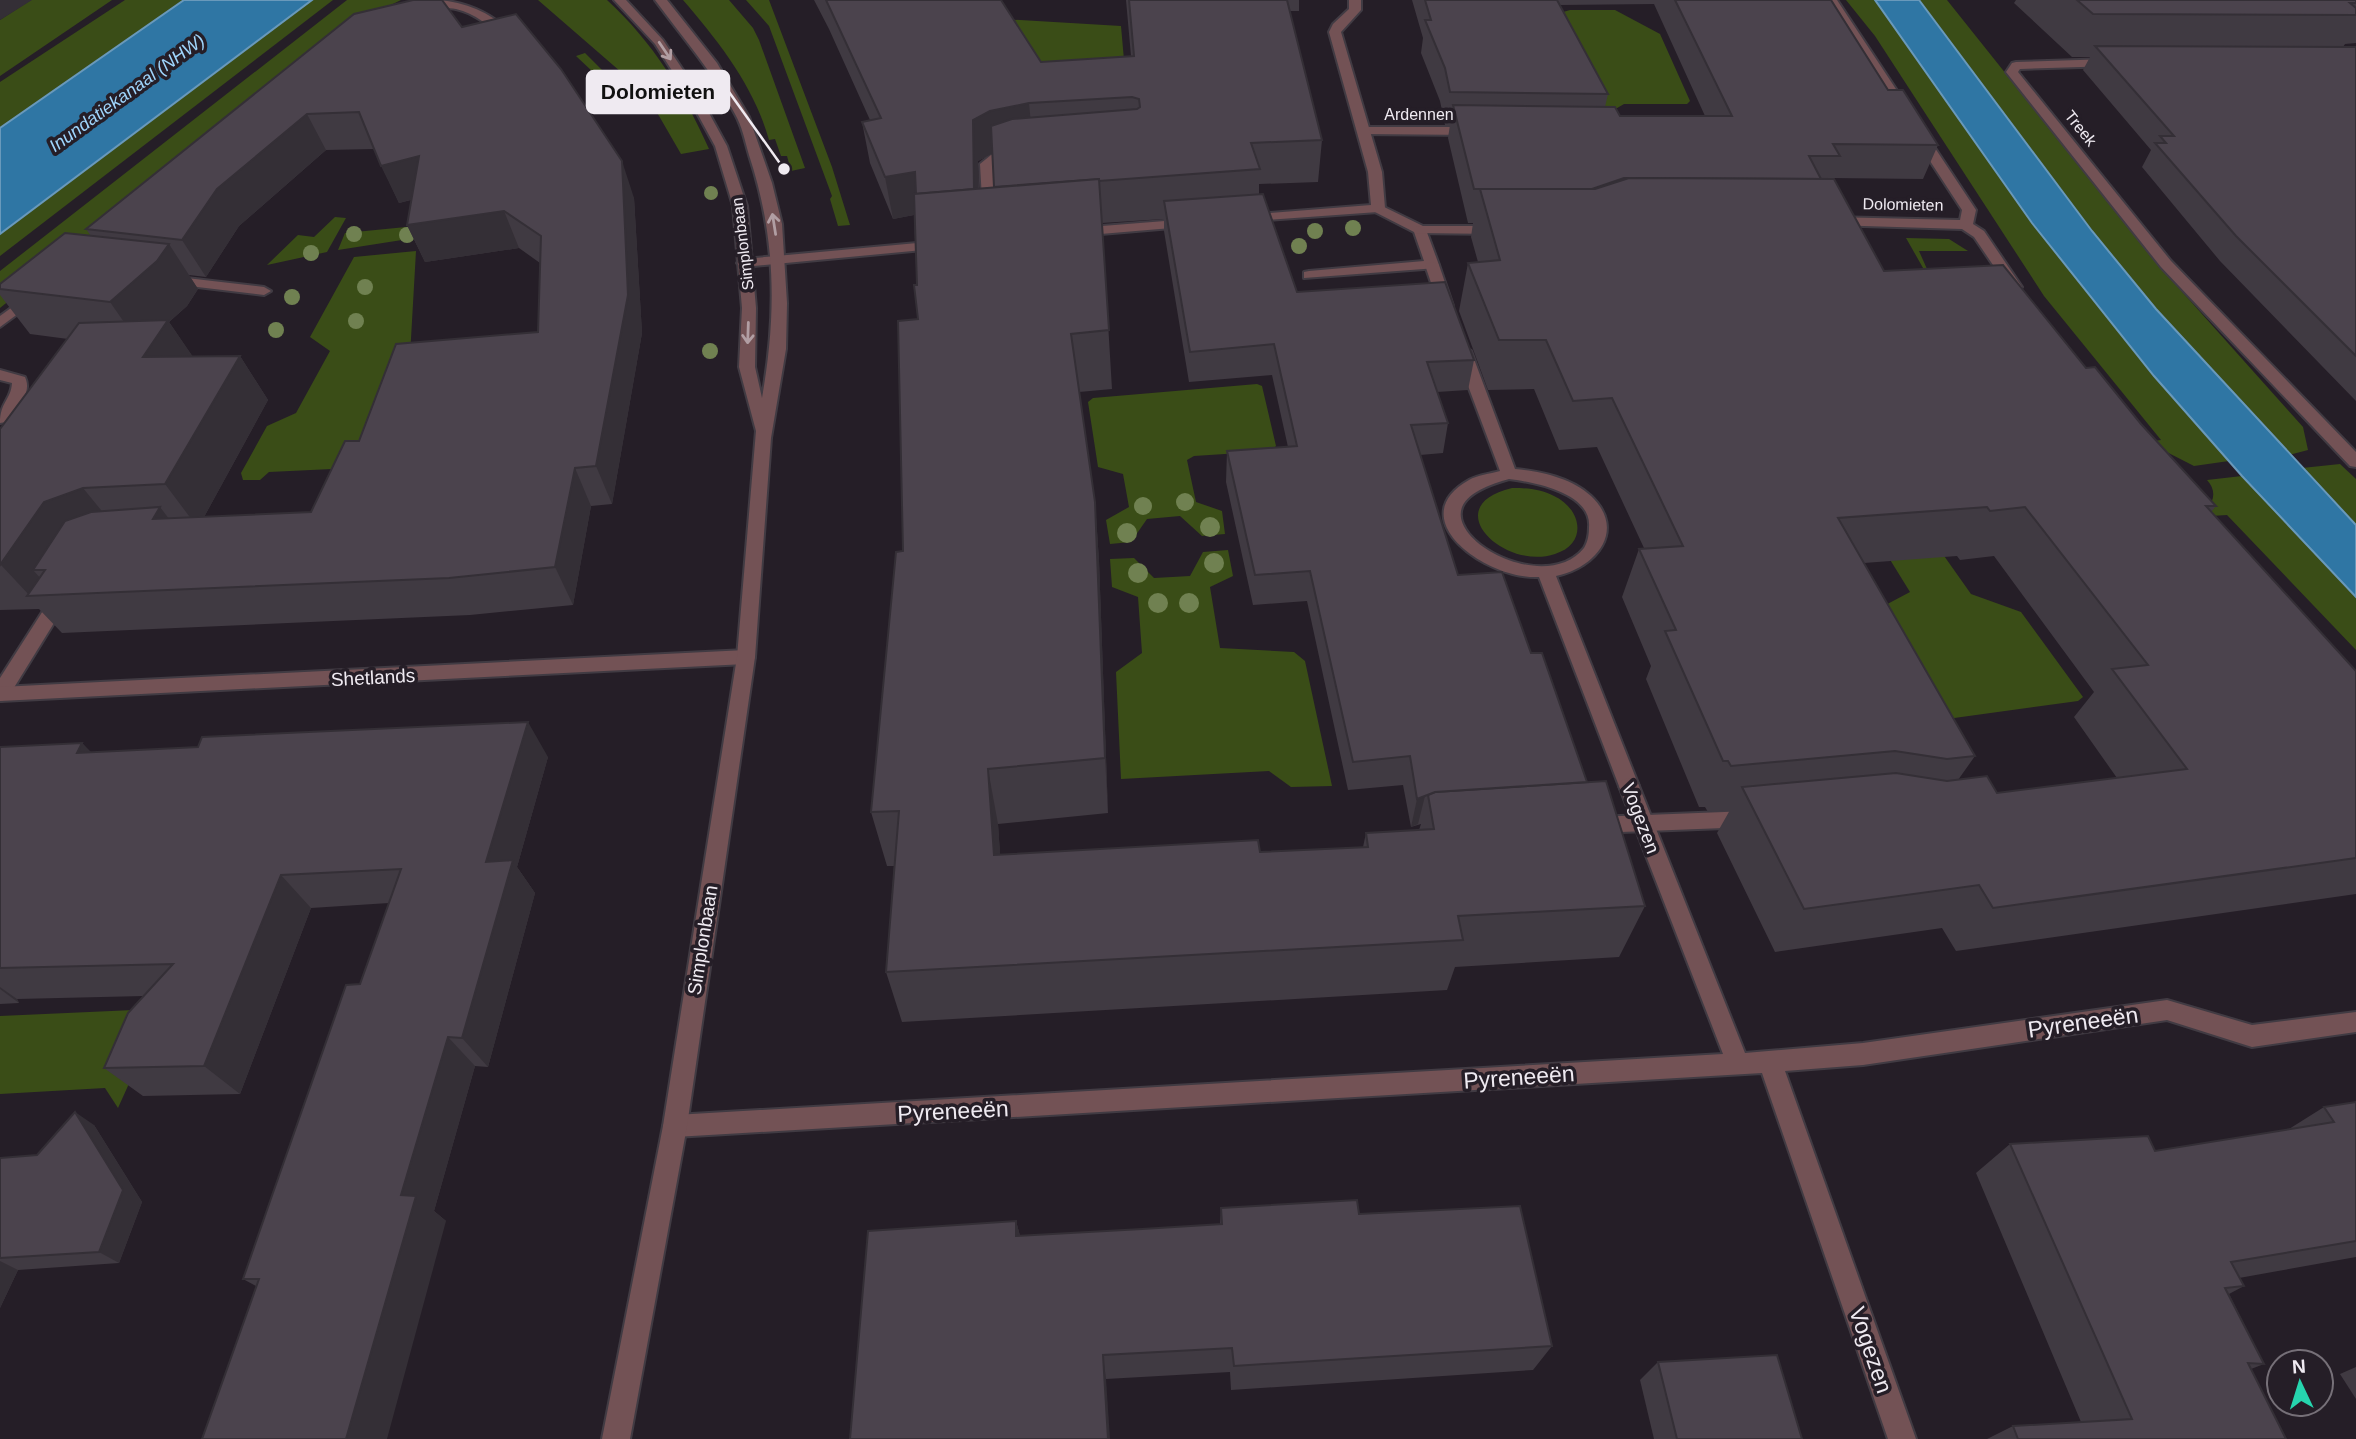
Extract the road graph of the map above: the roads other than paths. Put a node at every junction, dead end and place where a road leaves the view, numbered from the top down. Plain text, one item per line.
1 (620, 0) edge
2 (661, 0) edge
3 (1354, 0) edge
4 (1831, 0) edge
5 (407, 7) edge
6 (521, 47) edge
7 (2128, 63) edge
8 (1364, 131) junction
9 (1484, 132) edge
10 (1028, 153) edge
11 (1378, 208) junction
12 (1235, 220) edge
13 (1813, 220) edge
14 (1207, 222) edge
15 (1966, 225) junction
16 (989, 227) edge
17 (1420, 230) junction
18 (1516, 230) edge
19 (1057, 234) edge
20 (951, 243) edge
21 (779, 260) junction
22 (744, 263) junction
23 (1432, 265) junction
24 (1309, 275) dead end
25 (157, 278) edge
26 (48, 284) edge
27 (264, 291) dead end
28 (2023, 300) edge
29 (0, 323) edge
30 (0, 375) edge
31 (0, 418) edge
32 (763, 438) junction
33 (2356, 462) edge
34 (1509, 474) junction
35 (1546, 573) junction
36 (74, 576) edge
37 (746, 657) junction
38 (0, 694) edge
39 (1773, 817) edge
40 (1641, 821) junction
41 (1576, 826) edge
42 (2356, 1022) edge
43 (1770, 1062) junction
44 (1738, 1063) junction
45 (675, 1126) junction
46 (616, 1439) edge
47 (1902, 1439) edge

1 -> 22 street, Simplonbaan
21 -> 2 street, Simplonbaan
3 - 8 street, Ardennen
4 - 15 street
5 - 6 street
7 - 33 street, Treek
8 - 9 street, Ardennen
8 - 11 street, Ardennen
10 - 16 street
11 - 12 street
11 - 17 street
13 - 15 street, Dolomieten
14 - 19 street
15 - 28 street
17 - 18 street
17 - 23 street
20 - 21 street
21 - 22 street
21 - 32 street, Simplonbaan
22 -> 32 street, Simplonbaan
23 - 24 street
23 - 34 street
25 - 27 street
26 - 29 street
30 - 31 street
32 - 37 street, Simplonbaan
34 - 35 street
34 - 35 street
35 - 40 street, Vogezen
36 - 38 street
37 - 38 street, Shetlands
37 - 45 street, Simplonbaan
39 - 40 street
40 - 41 street
40 - 44 street, Vogezen
42 - 43 street, Pyreneeën
43 - 44 street, Pyreneeën
43 - 47 street, Vogezen
44 - 45 street, Pyreneeën
45 - 46 street, Simplonbaan

